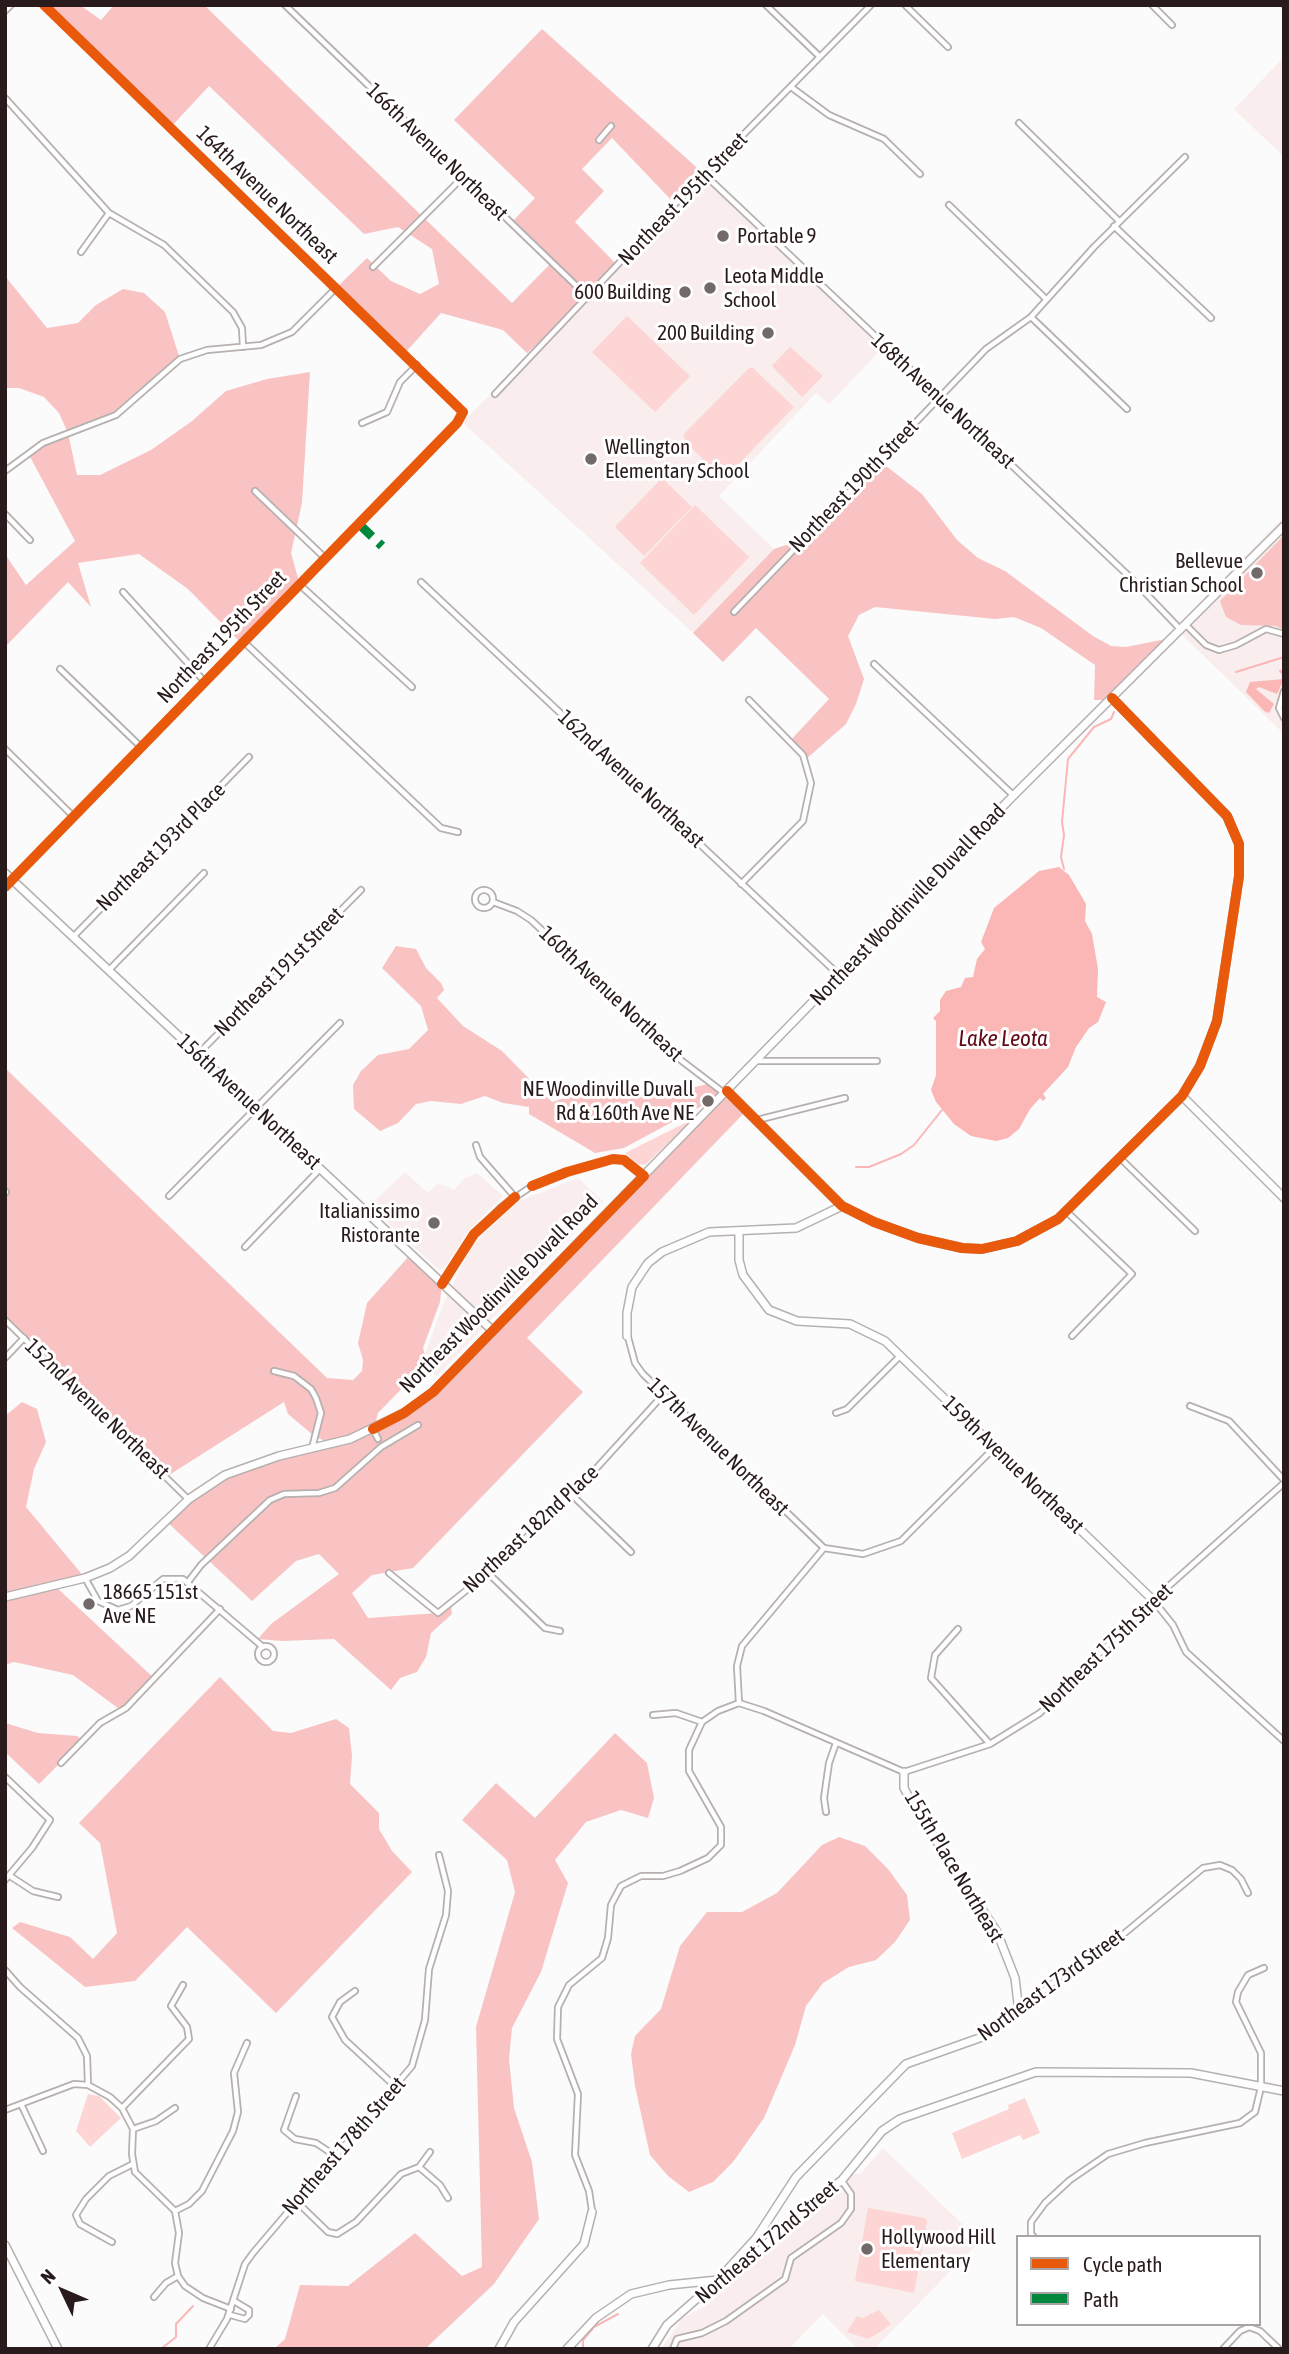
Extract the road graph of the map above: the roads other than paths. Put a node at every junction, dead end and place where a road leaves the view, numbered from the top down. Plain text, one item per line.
1 (11, 5) edge
2 (44, 5) edge
3 (766, 5) edge
4 (871, 5) edge
5 (905, 5) edge
6 (1153, 5) edge
7 (290, 7) edge
8 (5, 11) edge
9 (1172, 25) dead end
10 (948, 47) dead end
11 (820, 57) junction
12 (792, 87) junction
13 (5, 99) edge
14 (1018, 123) dead end
15 (611, 126) dead end
16 (598, 140) dead end
17 (1185, 157) dead end
18 (704, 174) junction
19 (920, 174) dead end
20 (463, 177) junction
21 (949, 205) dead end
22 (109, 213) junction
23 (1119, 221) junction
24 (1114, 226) junction
25 (81, 252) dead end
26 (373, 267) dead end
27 (336, 288) junction
28 (589, 298) junction
29 (1046, 299) junction
30 (1031, 317) junction
31 (1212, 318) dead end
32 (243, 347) junction
33 (417, 365) junction
34 (495, 394) dead end
35 (939, 398) junction
36 (1127, 409) dead end
37 (463, 412) joint
38 (362, 423) dead end
39 (5, 471) edge
40 (256, 491) dead end
41 (5, 514) edge
42 (1284, 526) edge
43 (30, 540) dead end
44 (325, 558) junction
45 (421, 582) dead end
46 (300, 584) junction
47 (123, 592) dead end
48 (734, 612) dead end
49 (1183, 626) junction
50 (1284, 634) edge
51 (244, 642) junction
52 (874, 664) dead end
53 (60, 669) dead end
54 (205, 682) junction
55 (412, 688) dead end
56 (1284, 691) edge
57 (1112, 698) junction
58 (749, 700) dead end
59 (1284, 718) edge
60 (141, 747) junction
61 (5, 749) edge
62 (250, 757) dead end
63 (1013, 796) junction
64 (74, 817) junction
65 (458, 832) dead end
66 (5, 873) edge
67 (204, 873) dead end
68 (12, 880) junction
69 (741, 884) junction
70 (5, 887) edge
71 (361, 890) dead end
72 (493, 902) dead end
73 (73, 937) junction
74 (108, 970) junction
75 (840, 975) junction
76 (340, 1023) dead end
77 (198, 1054) junction
78 (757, 1061) junction
79 (877, 1061) dead end
80 (725, 1093) junction
81 (1182, 1096) junction
82 (845, 1098) dead end
83 (256, 1108) junction
84 (757, 1120) junction
85 (476, 1145) dead end
86 (1120, 1158) junction
87 (320, 1168) junction
88 (644, 1176) junction
89 (169, 1196) dead end
90 (515, 1197) junction
91 (1284, 1198) edge
92 (842, 1206) junction
93 (1067, 1212) junction
94 (1195, 1231) dead end
95 (739, 1232) junction
96 (245, 1247) dead end
97 (442, 1284) junction
98 (5, 1320) edge
99 (493, 1331) junction
100 (627, 1336) joint
101 (1072, 1336) dead end
102 (24, 1338) junction
103 (900, 1355) junction
104 (5, 1358) edge
105 (274, 1371) dead end
106 (663, 1395) junction
107 (1190, 1406) dead end
108 (836, 1413) dead end
109 (418, 1425) dead end
110 (373, 1429) junction
111 (379, 1443) junction
112 (995, 1447) junction
113 (312, 1449) junction
114 (1284, 1481) edge
115 (572, 1495) junction
116 (189, 1499) junction
117 (824, 1548) junction
118 (631, 1552) dead end
119 (389, 1573) dead end
120 (488, 1573) junction
121 (85, 1578) junction
122 (188, 1582) junction
123 (5, 1597) edge
124 (1153, 1601) junction
125 (220, 1609) junction
126 (958, 1629) dead end
127 (560, 1631) dead end
128 (263, 1647) dead end
129 (739, 1703) junction
130 (653, 1715) dead end
131 (702, 1722) junction
132 (1284, 1741) edge
133 (836, 1743) junction
134 (990, 1744) junction
135 (61, 1763) dead end
136 (904, 1772) junction
137 (5, 1777) edge
138 (826, 1812) dead end
139 (439, 1855) dead end
140 (10, 1875) junction
141 (5, 1880) edge
142 (1248, 1893) dead end
143 (58, 1897) dead end
144 (1264, 1968) dead end
145 (5, 1970) edge
146 (183, 1986) dead end
147 (355, 1991) dead end
148 (1019, 2012) junction
149 (247, 2043) dead end
150 (88, 2085) junction
151 (1261, 2087) junction
152 (397, 2088) junction
153 (1284, 2091) edge
154 (296, 2096) dead end
155 (21, 2104) junction
156 (122, 2108) junction
157 (175, 2108) dead end
158 (5, 2110) edge
159 (133, 2129) junction
160 (43, 2151) dead end
161 (430, 2152) dead end
162 (334, 2155) junction
163 (133, 2164) junction
164 (419, 2167) junction
165 (842, 2180) junction
166 (448, 2198) dead end
167 (295, 2200) junction
168 (175, 2211) junction
169 (592, 2212) joint
170 (1032, 2235) edge
171 (112, 2242) dead end
172 (5, 2245) edge
173 (178, 2276) junction
174 (718, 2280) junction
175 (154, 2297) dead end
176 (234, 2301) junction
177 (230, 2312) junction
178 (58, 2349) edge
179 (209, 2349) edge
180 (499, 2349) edge
181 (567, 2349) edge
182 (652, 2349) edge
183 (673, 2349) edge
184 (1223, 2349) edge
185 (1279, 2349) edge

1 - 8 street
2 - 27 street, 164th Avenue Northeast
3 - 11 street
4 - 11 street, Northeast 195th Street
5 - 10 street
6 - 9 street
7 - 20 street, 166th Avenue Northeast
11 - 12 street, Northeast 195th Street
12 - 18 street, Northeast 195th Street
12 - 19 street
13 - 22 street
14 - 23 street
15 - 16 street
17 - 23 street, Northeast 190th Street
18 - 28 street, Northeast 195th Street
18 - 35 street, 168th Avenue Northeast
20 - 26 street
20 - 28 street, 166th Avenue Northeast
21 - 29 street
22 - 25 street
22 - 32 street
23 - 24 street, Northeast 190th Street
24 - 29 street, Northeast 190th Street
24 - 31 street
27 - 32 street
27 - 33 street, 164th Avenue Northeast
28 - 34 street, Northeast 195th Street
29 - 30 street, Northeast 190th Street
30 - 35 street, Northeast 190th Street
30 - 36 street
32 - 39 street
33 - 37 street, 164th Avenue Northeast
33 - 38 street
35 - 48 street, Northeast 190th Street
35 - 49 street, 168th Avenue Northeast
37 - 44 street, Northeast 195th Street
40 - 44 street
41 - 43 street
42 - 49 street, Northeast Woodinville Duvall Road
44 - 46 street, Northeast 195th Street
45 - 69 street, 162nd Avenue Northeast
46 - 51 street, Northeast 195th Street
46 - 55 street
47 - 54 street
49 - 50 street, 168th Avenue Northeast
49 - 57 street, Northeast Woodinville Duvall Road
51 - 54 street, Northeast 195th Street
51 - 65 street
52 - 63 street
53 - 60 street
54 - 60 street, Northeast 195th Street
56 - 59 street
57 - 63 street, Northeast Woodinville Duvall Road
57 - 81 street, 160th Avenue Northeast
58 - 69 street
60 - 64 street, Northeast 195th Street
61 - 64 street
62 - 73 street, Northeast 193rd Place
63 - 75 street, Northeast Woodinville Duvall Road
64 - 68 street, Northeast 195th Street
66 - 68 street, 156th Avenue Northeast
67 - 74 street
68 - 70 street, Northeast 195th Street
68 - 73 street, 156th Avenue Northeast
69 - 75 street, 162nd Avenue Northeast
71 - 77 street, Northeast 191st Street
72 - 80 street, 160th Avenue Northeast
73 - 74 street, 156th Avenue Northeast
74 - 77 street, 156th Avenue Northeast
75 - 78 street, Northeast Woodinville Duvall Road
76 - 83 street
77 - 83 street, 156th Avenue Northeast
78 - 79 street
78 - 80 street, Northeast Woodinville Duvall Road
80 - 84 street, 160th Avenue Northeast
80 - 88 street, Northeast Woodinville Duvall Road
81 - 86 street, 160th Avenue Northeast
81 - 91 street
82 - 84 street
83 - 87 street, 156th Avenue Northeast
83 - 89 street
84 - 92 street, 160th Avenue Northeast
85 - 90 street
86 - 93 street, 160th Avenue Northeast
86 - 94 street
87 - 96 street
87 - 97 street, 156th Avenue Northeast
88 - 90 street
88 - 99 street, Northeast Woodinville Duvall Road
90 - 97 street
92 - 93 street, 160th Avenue Northeast
92 - 95 street
93 - 101 street
95 - 100 street
95 - 103 street, 159th Avenue Northeast
97 - 99 street, 156th Avenue Northeast
98 - 102 street, 152nd Avenue Northeast
99 - 110 street, Northeast Woodinville Duvall Road
100 - 106 street, 157th Avenue Northeast
102 - 104 street
102 - 116 street, 152nd Avenue Northeast
103 - 108 street
103 - 112 street, 159th Avenue Northeast
105 - 113 street
106 - 115 street, Northeast 182nd Place
106 - 117 street, 157th Avenue Northeast
107 - 114 street
109 - 111 street
110 - 111 street
110 - 113 street, Northeast Woodinville Duvall Road
111 - 122 street
112 - 117 street
112 - 124 street, 159th Avenue Northeast
113 - 116 street, Northeast Woodinville Duvall Road
114 - 124 street, Northeast 175th Street
115 - 118 street
115 - 120 street, Northeast 182nd Place
116 - 121 street, Northeast Woodinville Duvall Road
117 - 129 street
119 - 120 street, Northeast 182nd Place
120 - 127 street
121 - 122 street
121 - 123 street, Northeast Woodinville Duvall Road
122 - 125 street
124 - 132 street, 159th Avenue Northeast
124 - 134 street, Northeast 175th Street
125 - 128 street
125 - 135 street
126 - 134 street
129 - 131 street
129 - 133 street, 155th Place Northeast
130 - 131 street
131 - 169 street
133 - 136 street, 155th Place Northeast
133 - 138 street
134 - 136 street, Northeast 175th Street
136 - 148 street, 155th Place Northeast
137 - 140 street
139 - 152 street, Northeast 178th Street
140 - 141 street
140 - 143 street
142 - 148 street, Northeast 173rd Street
144 - 151 street
145 - 150 street
146 - 156 street
147 - 152 street
148 - 174 street, Northeast 173rd Street
149 - 168 street
150 - 155 street
150 - 156 street
151 - 153 street, Northeast 172nd Street
151 - 165 street, Northeast 172nd Street
151 - 170 street
152 - 162 street, Northeast 178th Street
154 - 162 street
155 - 158 street
155 - 160 street
156 - 159 street
157 - 159 street
159 - 163 street
161 - 164 street
162 - 167 street, Northeast 178th Street
163 - 168 street
163 - 171 street
164 - 166 street
164 - 167 street
165 - 174 street, Northeast 172nd Street
165 - 183 street
167 - 176 street, Northeast 178th Street
168 - 173 street
169 - 180 street
172 - 178 street
173 - 175 street
173 - 177 street
174 - 181 street
174 - 182 street, Northeast 172nd Street
176 - 177 street, Northeast 178th Street
176 - 177 street
177 - 179 street, Northeast 178th Street
184 - 185 street

